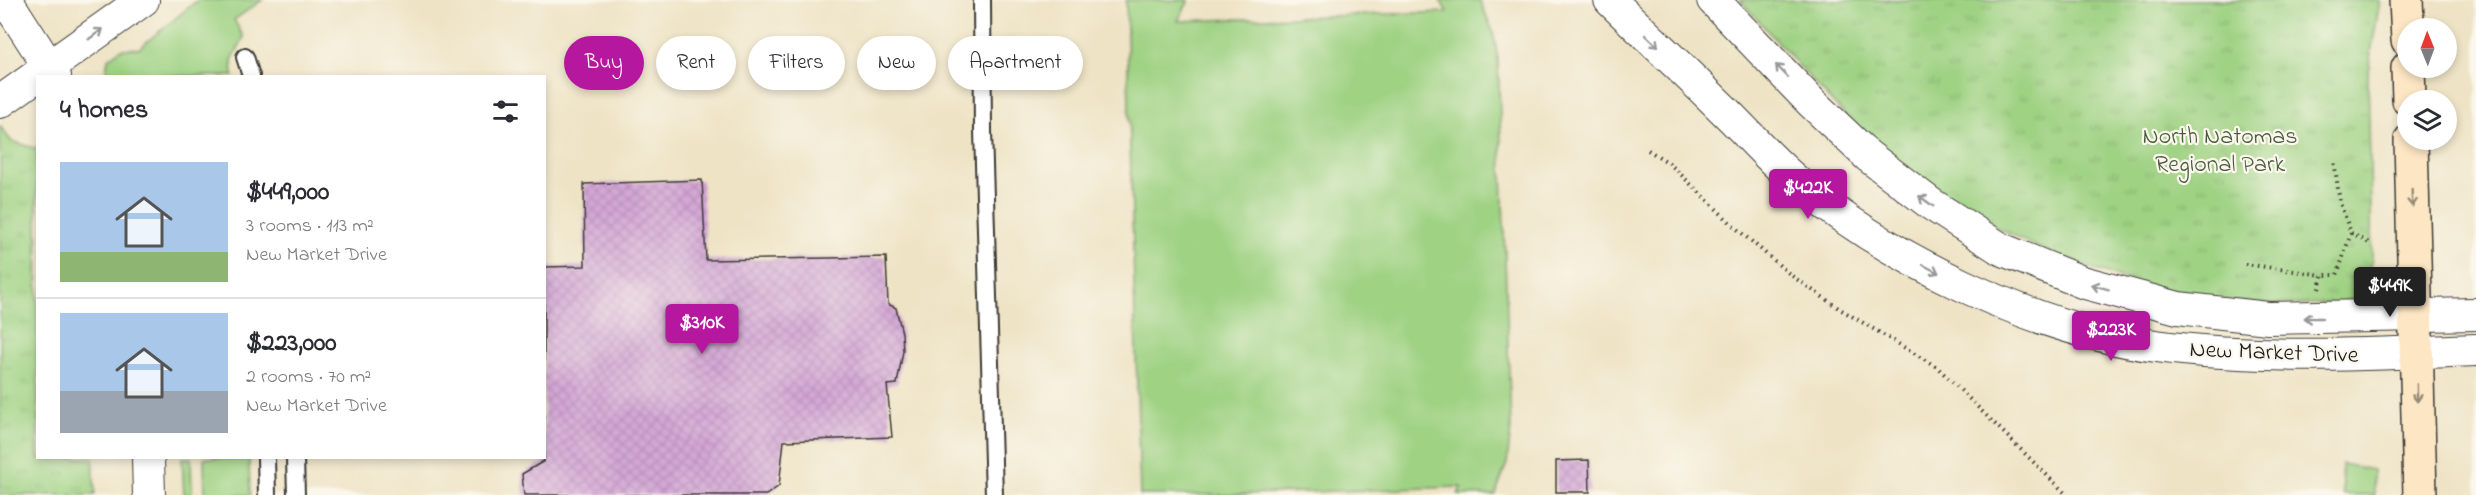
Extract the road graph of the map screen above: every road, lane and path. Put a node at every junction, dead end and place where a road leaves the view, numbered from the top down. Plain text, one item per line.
1 (142, 0) edge
2 (982, 0) edge
3 (1610, 0) edge
4 (1713, 0) edge
5 (2406, 0) edge
6 (10, 6) edge
7 (2407, 18) edge
8 (245, 57) dead end
9 (52, 72) edge
10 (251, 75) edge
11 (36, 81) edge
12 (0, 102) edge
13 (1648, 150) dead end
14 (2411, 150) edge
15 (2334, 160) dead end
16 (2351, 233) junction
17 (2369, 243) dead end
18 (2246, 264) dead end
19 (2322, 275) junction
20 (2318, 293) dead end
21 (2476, 314) edge
22 (2415, 315) junction
23 (2476, 350) edge
24 (2416, 352) junction
25 (148, 459) edge
26 (266, 459) edge
27 (295, 459) edge
28 (149, 495) edge
29 (267, 495) edge
30 (296, 495) edge
31 (994, 495) edge
32 (2067, 495) edge
33 (2420, 495) edge

9 -> 1 street
2 - 31 lane
3 -> 24 street, New Market Drive
22 -> 4 street, New Market Drive
5 - 7 main road
6 - 9 street
8 - 10 lane
11 - 12 street
13 - 32 path
14 -> 22 main road
15 - 16 path
16 - 17 path
16 - 19 path
18 - 19 path
19 - 20 path
21 - 22 street, New Market Drive
22 - 24 main road
23 - 24 street, New Market Drive
24 -> 33 main road
25 - 28 street
26 - 29 lane
27 - 30 lane

